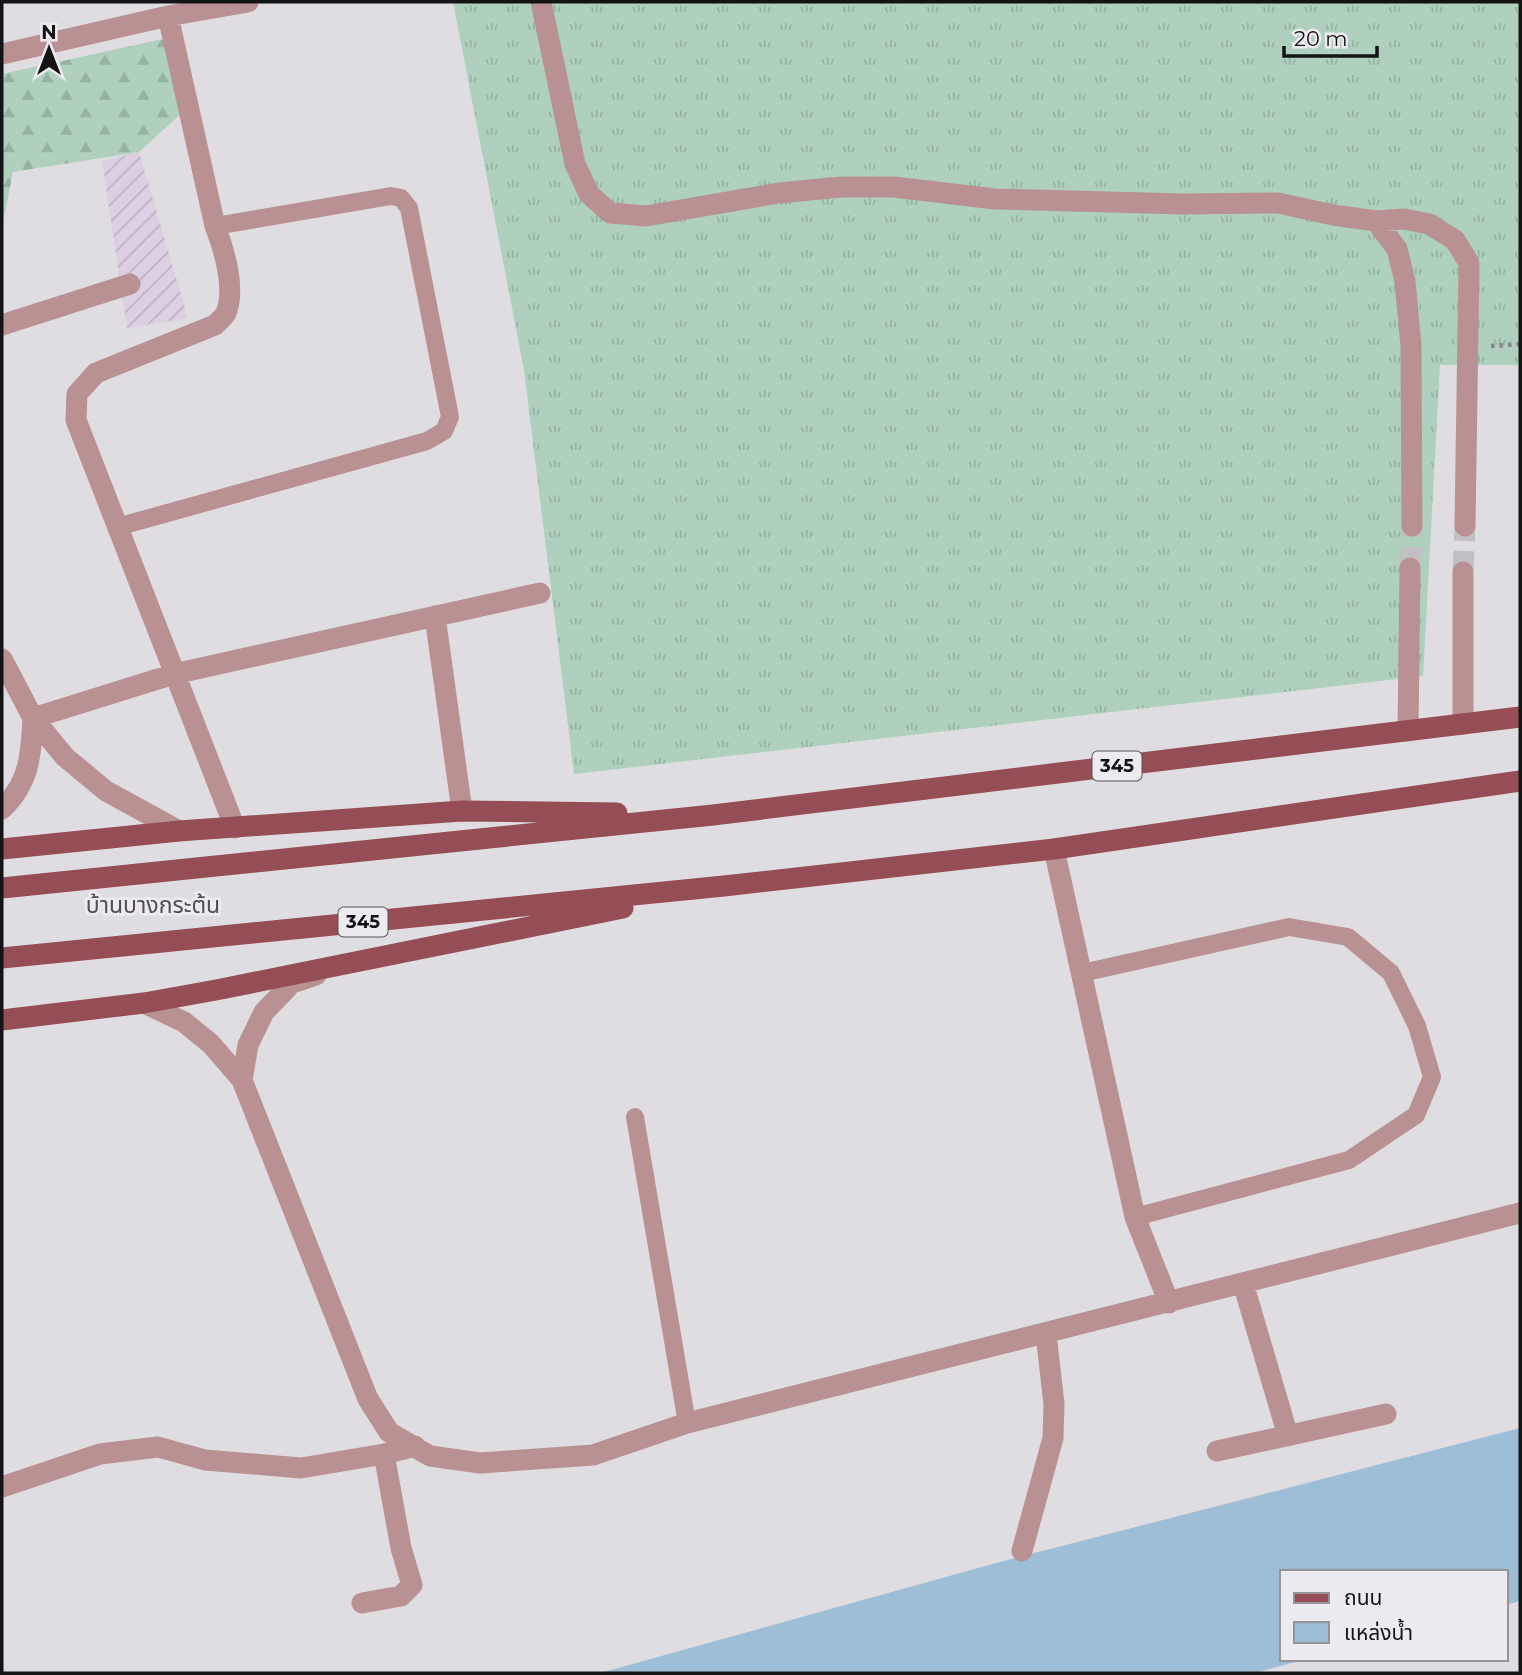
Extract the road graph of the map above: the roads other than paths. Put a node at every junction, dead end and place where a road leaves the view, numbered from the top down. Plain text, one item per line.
1 (541, 2) edge
2 (240, 3) edge
3 (168, 16) junction
4 (2, 54) edge
5 (1376, 220) junction
6 (215, 226) junction
7 (130, 284) dead end
8 (2, 325) edge
9 (1412, 526) tunnel mouth
10 (1465, 526) tunnel mouth
11 (117, 527) junction
12 (1410, 568) tunnel mouth
13 (1463, 572) tunnel mouth
14 (540, 593) dead end
15 (435, 616) junction
16 (2, 659) edge
17 (174, 674) junction
18 (1520, 717) edge
19 (33, 719) junction
20 (1463, 724) junction
21 (1408, 731) junction
22 (1520, 781) edge
23 (2, 810) edge
24 (462, 811) junction
25 (713, 815) junction
26 (235, 828) junction
27 (179, 831) junction
28 (2, 849) edge
29 (1054, 849) junction
30 (724, 886) junction
31 (2, 888) edge
32 (2, 958) edge
33 (346, 965) junction
34 (1082, 973) junction
35 (144, 1003) junction
36 (2, 1020) edge
37 (242, 1080) junction
38 (635, 1117) dead end
39 (1520, 1213) edge
40 (1135, 1217) junction
41 (1243, 1283) junction
42 (1170, 1303) junction
43 (1046, 1334) junction
44 (1386, 1415) dead end
45 (687, 1423) junction
46 (1287, 1436) junction
47 (415, 1446) junction
48 (1217, 1451) dead end
49 (384, 1454) junction
50 (2, 1487) edge
51 (1022, 1551) dead end
52 (362, 1603) dead end

1 - 5 street
2 - 3 street
3 - 4 street
3 - 6 street
5 - 9 street
5 - 10 street
6 - 11 street
6 - 11 lane
7 - 8 street
11 - 17 street
12 - 21 street
13 - 20 street
14 - 15 street
15 - 17 street
15 - 24 street
16 - 19 street
17 - 19 street
17 - 26 street
18 - 20 main road, 345
19 - 23 street
19 - 27 street
20 - 21 main road, 345
21 - 25 main road, 345
22 - 29 main road, 345
24 - 25 main road
24 - 26 main road
25 - 31 main road, 345
26 - 27 main road
27 - 28 main road
29 - 30 main road, 345
29 - 34 street
30 - 32 main road, 345
30 - 33 main road
33 - 35 main road
33 - 37 street
34 - 40 street
34 - 40 lane
35 - 36 main road
35 - 37 street
37 - 47 street
38 - 45 lane
39 - 41 street
40 - 42 street
41 - 42 street
41 - 46 street
42 - 43 street
43 - 45 street
43 - 51 street
44 - 46 street
45 - 47 street
46 - 48 street
47 - 49 street
49 - 50 street
49 - 52 street

